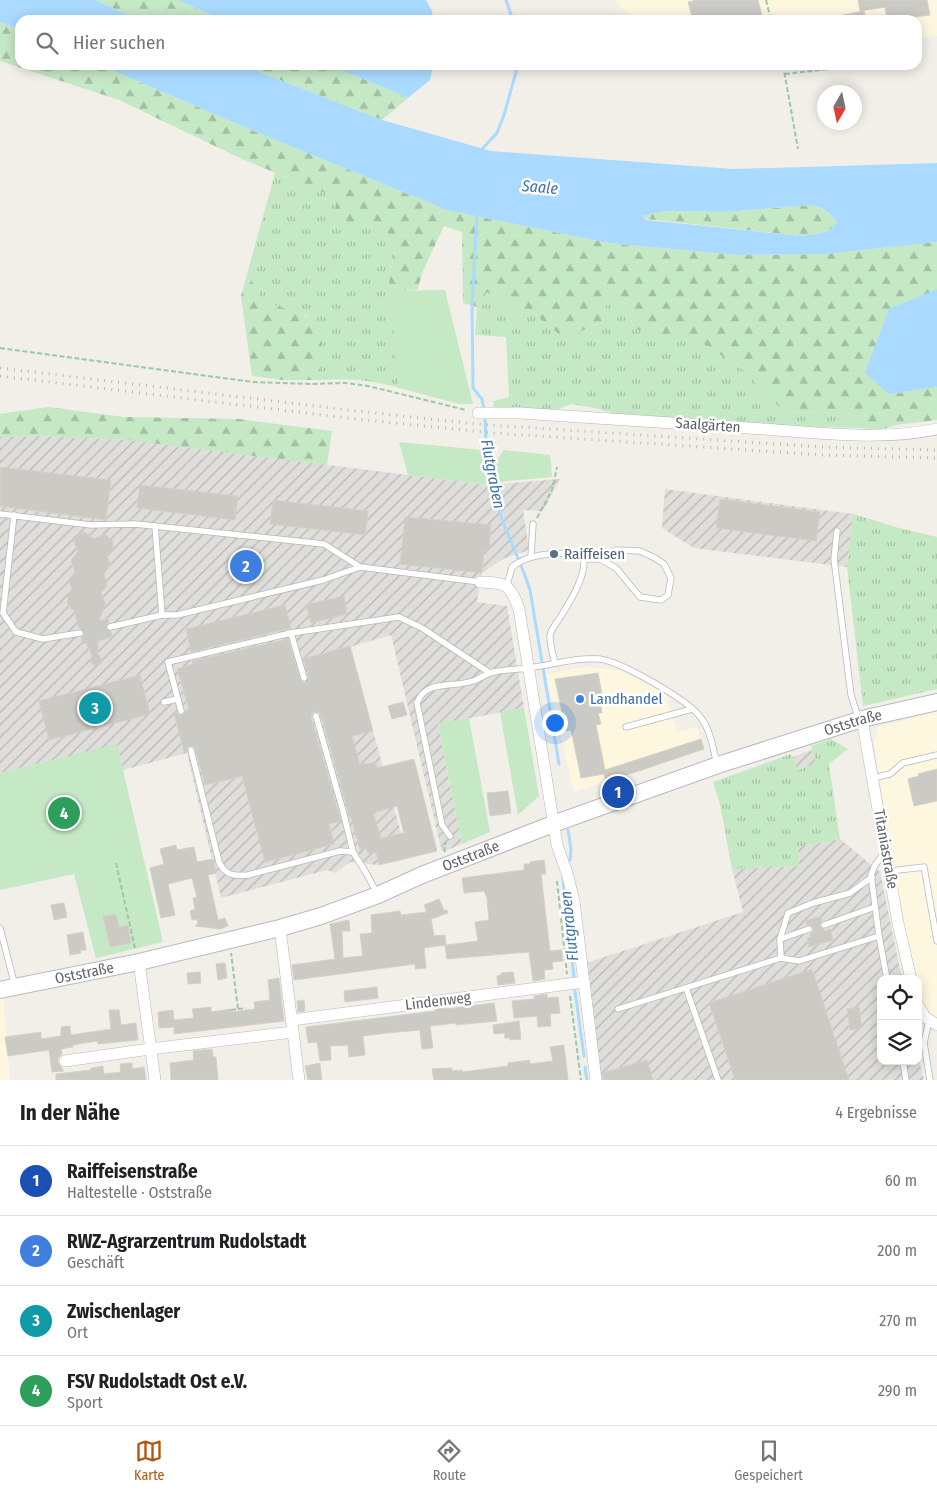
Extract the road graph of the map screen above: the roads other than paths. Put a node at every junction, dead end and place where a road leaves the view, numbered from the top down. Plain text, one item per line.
1 (484, 413) road end
2 (937, 429) edge
3 (0, 514) edge
4 (14, 516) junction
5 (533, 524) road end
6 (155, 526) junction
7 (837, 531) dead end
8 (531, 557) junction
9 (584, 559) junction
10 (600, 559) junction
11 (360, 567) junction
12 (480, 582) joint
13 (507, 586) junction
14 (162, 615) junction
15 (110, 627) dead end
16 (80, 633) dead end
17 (291, 633) junction
18 (555, 663) junction
19 (533, 667) junction
20 (490, 673) junction
21 (304, 678) dead end
22 (178, 699) junction
23 (164, 702) dead end
24 (937, 702) edge
25 (692, 708) junction
26 (181, 711) dead end
27 (316, 716) dead end
28 (862, 720) junction
29 (626, 727) dead end
30 (191, 750) dead end
31 (937, 755) edge
32 (718, 766) junction
33 (873, 778) junction
34 (553, 824) junction
35 (450, 836) road end
36 (886, 850) junction
37 (353, 852) junction
38 (890, 871) junction
39 (872, 877) junction
40 (378, 895) junction
41 (875, 907) junction
42 (824, 925) dead end
43 (0, 928) edge
44 (280, 928) junction
45 (809, 929) dead end
46 (879, 936) junction
47 (780, 939) junction
48 (937, 941) edge
49 (781, 958) junction
50 (139, 962) junction
51 (886, 975) edge
52 (910, 975) edge
53 (584, 982) junction
54 (7, 988) edge
55 (686, 988) junction
56 (618, 1009) dead end
57 (922, 1012) edge
58 (292, 1020) junction
59 (933, 1023) edge
60 (293, 1032) junction
61 (150, 1049) junction
62 (65, 1061) dead end
63 (904, 1065) edge
64 (155, 1080) edge
65 (299, 1080) edge
66 (596, 1080) edge
67 (718, 1080) edge
68 (906, 1080) edge
69 (930, 1080) edge

1 - 2 street, Saalgärten
3 - 4 lane
4 - 6 lane
4 - 16 lane
5 - 8 lane
6 - 11 lane
6 - 14 lane
7 - 28 lane
8 - 9 lane
8 - 13 lane
9 - 10 lane
9 - 18 lane
10 - 10 lane
11 - 12 lane
11 - 14 lane
12 - 13 street
13 - 19 street
14 - 15 lane
17 - 20 lane
17 - 21 lane
17 - 22 lane
18 - 19 lane
18 - 25 lane
19 - 20 lane
19 - 34 street
20 - 35 lane
22 - 23 lane
22 - 26 lane
24 - 28 street, Oststraße
25 - 29 lane
25 - 32 lane
27 - 37 lane
28 - 32 street, Oststraße
28 - 33 street, Titaniastraße
30 - 37 lane
31 - 33 lane
32 - 34 street, Oststraße
33 - 36 street, Titaniastraße
34 - 40 street, Oststraße
34 - 53 street
36 - 38 street, Titaniastraße
36 - 39 lane
37 - 40 lane
38 - 48 lane
38 - 52 street, Titaniastraße
39 - 41 lane
39 - 47 lane
40 - 44 street, Oststraße
41 - 42 lane
41 - 46 lane
43 - 54 lane
44 - 50 street, Oststraße
44 - 58 street
45 - 47 lane
46 - 49 lane
46 - 51 lane
47 - 49 lane
49 - 55 lane
50 - 54 street, Oststraße
50 - 61 street
53 - 58 street, Lindenweg
53 - 66 street
55 - 56 lane
55 - 67 lane
57 - 59 street
58 - 60 street
59 - 69 lane
60 - 61 street
60 - 65 street
61 - 62 street
61 - 64 street
63 - 68 lane

